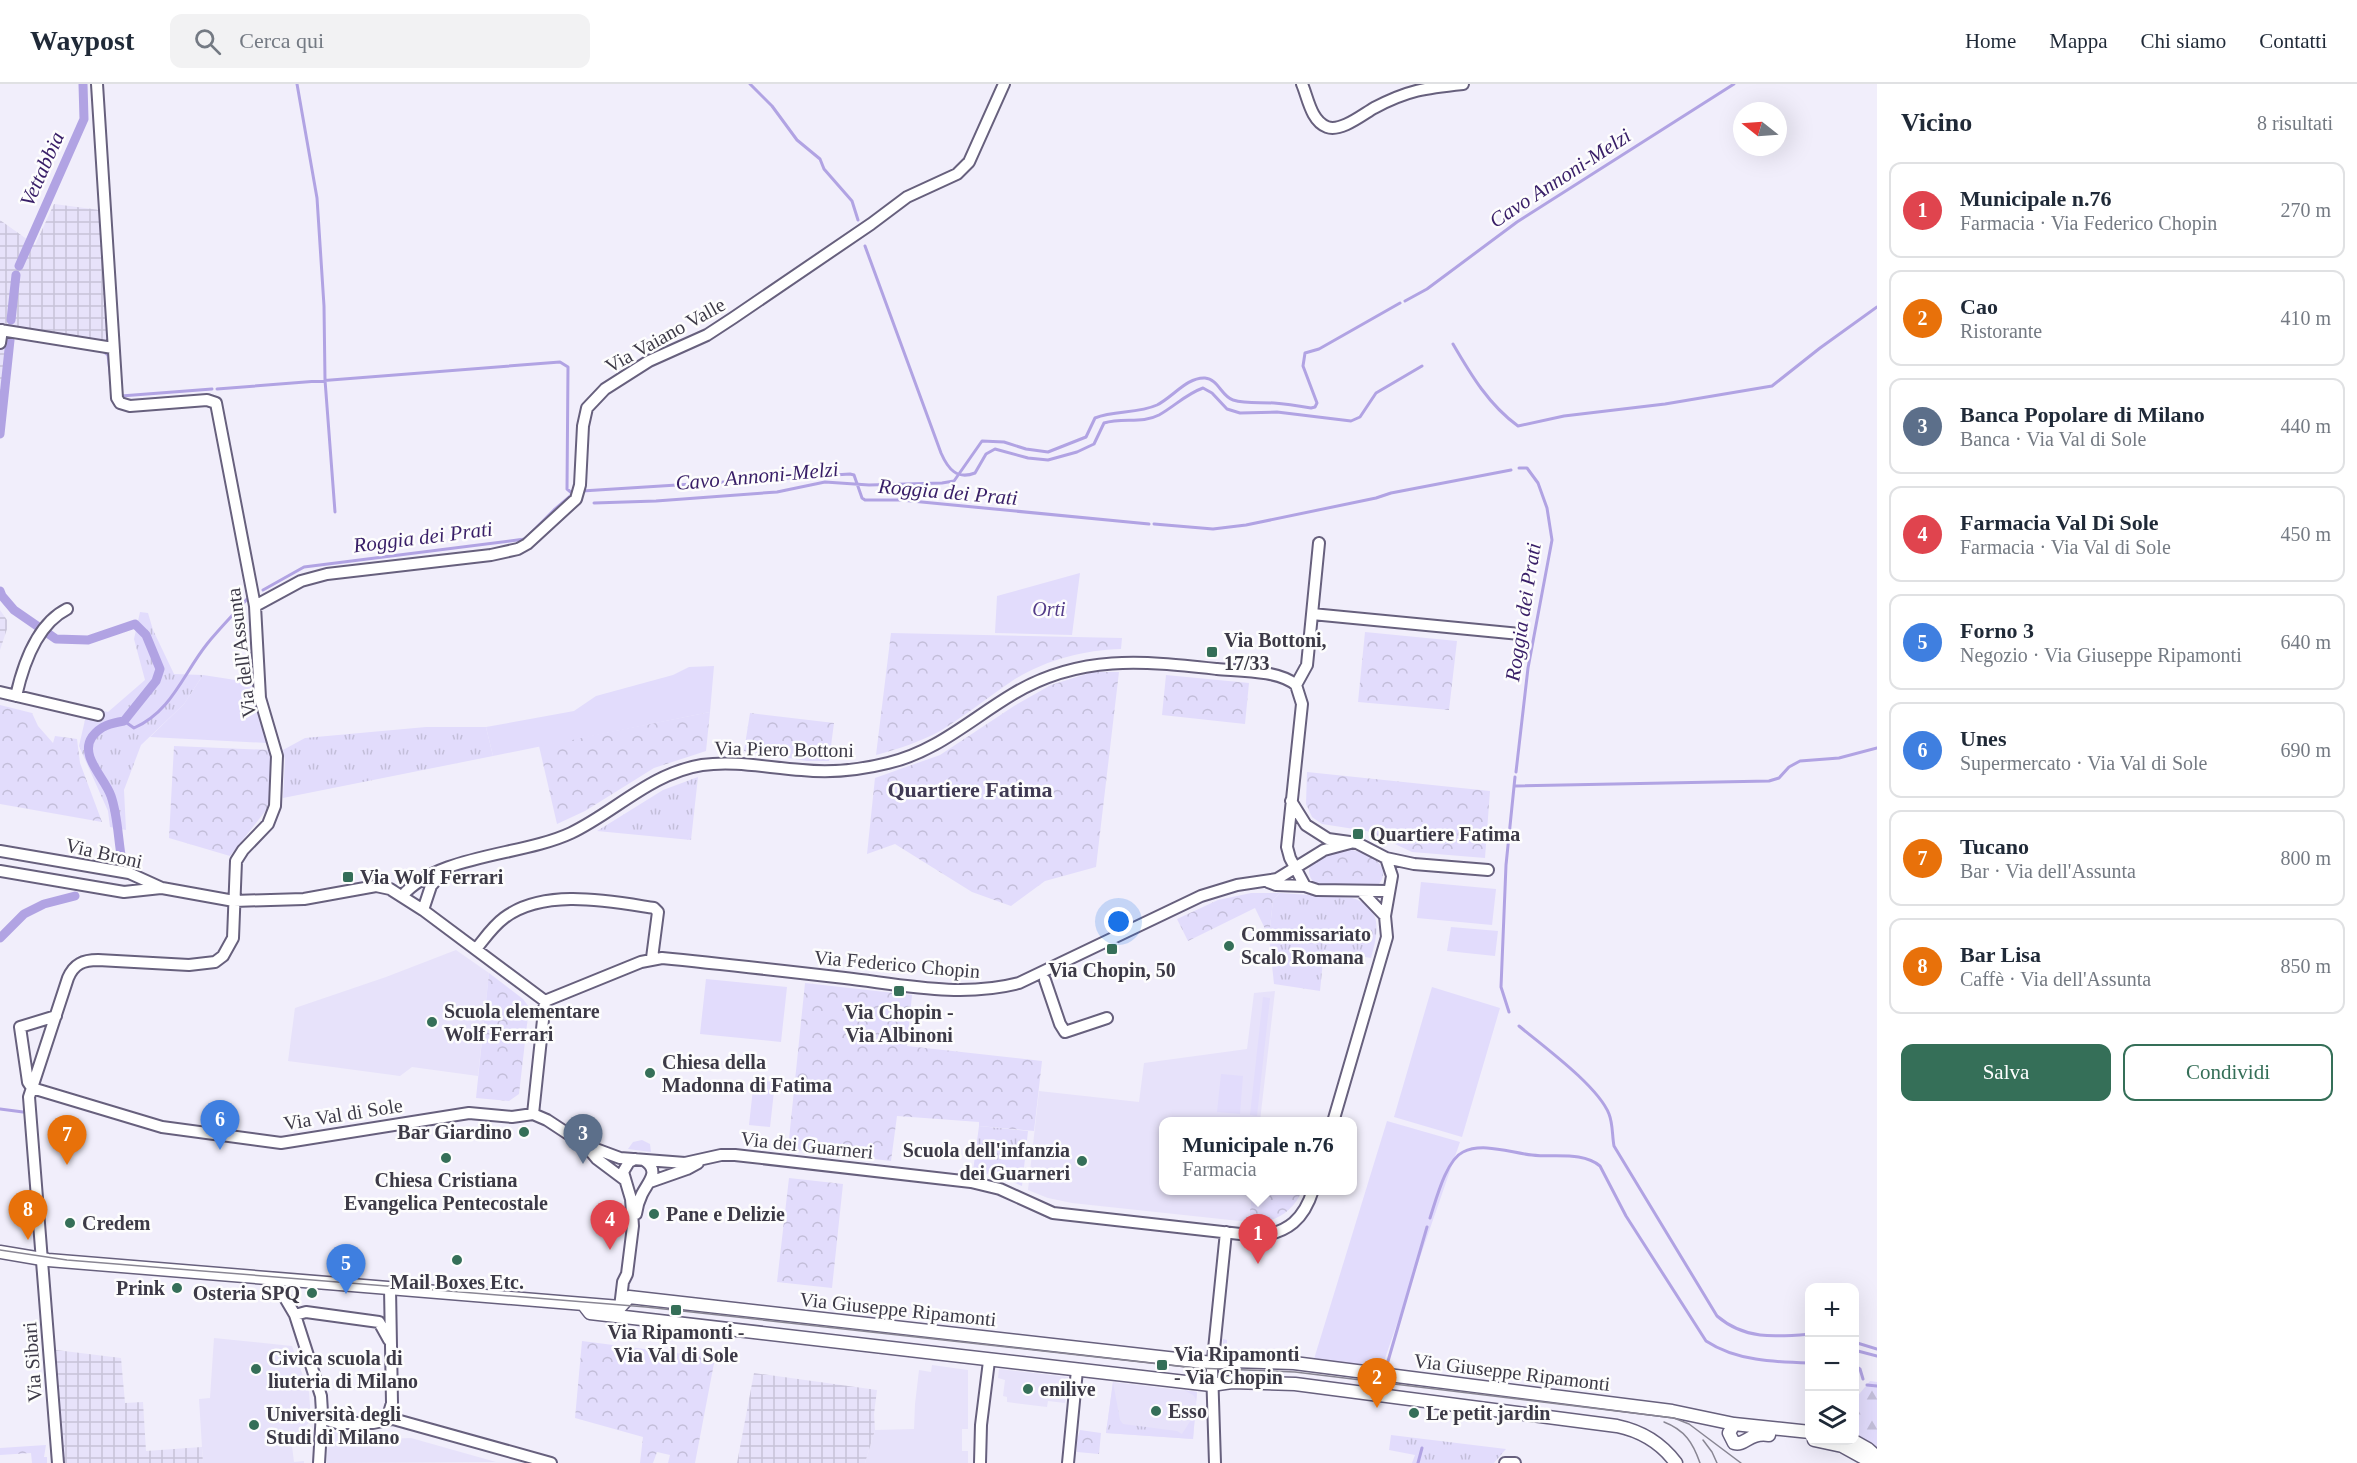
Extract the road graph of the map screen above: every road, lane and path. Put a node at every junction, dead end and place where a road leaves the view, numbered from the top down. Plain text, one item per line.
1 (97, 84) edge
2 (1004, 84) edge
3 (1302, 84) edge
4 (1463, 84) edge
5 (1, 330) edge
6 (0, 343) edge
7 (113, 348) junction
8 (1319, 543) dead end
9 (255, 606) junction
10 (67, 609) dead end
11 (1312, 614) junction
12 (1520, 634) dead end
13 (1296, 685) junction
14 (0, 692) edge
15 (16, 696) junction
16 (98, 715) dead end
17 (1291, 801) junction
18 (1354, 842) junction
19 (0, 850) edge
20 (38, 856) junction
21 (1386, 858) junction
22 (1414, 864) junction
23 (446, 869) junction
24 (1488, 870) dead end
25 (0, 871) edge
26 (1300, 873) junction
27 (1392, 876) junction
28 (34, 877) junction
29 (1268, 882) junction
30 (162, 888) junction
31 (1388, 891) junction
32 (1362, 892) junction
33 (402, 896) junction
34 (234, 901) junction
35 (423, 910) junction
36 (1385, 916) junction
37 (476, 949) junction
38 (652, 958) junction
39 (1045, 980) dead end
40 (545, 1001) junction
41 (56, 1016) junction
42 (1107, 1018) dead end
43 (32, 1088) junction
44 (533, 1114) junction
45 (1334, 1117) edge
46 (585, 1145) junction
47 (640, 1159) junction
48 (700, 1161) junction
49 (626, 1182) junction
50 (649, 1184) junction
51 (1312, 1195) edge
52 (633, 1226) junction
53 (1226, 1232) junction
54 (0, 1252) edge
55 (42, 1259) junction
56 (270, 1279) junction
57 (390, 1288) junction
58 (622, 1309) junction
59 (295, 1315) junction
60 (390, 1343) junction
61 (989, 1360) junction
62 (1212, 1363) junction
63 (1077, 1370) junction
64 (1211, 1385) junction
65 (322, 1412) junction
66 (387, 1419) junction
67 (1734, 1424) junction
68 (1805, 1432) edge
69 (1805, 1439) edge
70 (1859, 1444) edge
71 (1837, 1445) edge
72 (509, 1457) edge
73 (1877, 1457) edge
74 (58, 1463) edge
75 (319, 1463) edge
76 (551, 1463) edge
77 (980, 1463) edge
78 (1068, 1463) edge
79 (1215, 1463) edge
80 (1505, 1463) edge
81 (1515, 1463) edge
82 (1676, 1463) edge
83 (1873, 1463) edge

1 - 7 street, Via dell'Assunta
2 - 9 street, Via Vaiano Valle
3 - 4 street
5 - 6 street
5 - 7 street
7 - 9 street, Via dell'Assunta
8 - 11 street
9 - 34 street, Via dell'Assunta
10 - 15 street
11 - 12 street
11 - 13 street
13 - 17 street
13 - 23 street, Via Piero Bottoni
14 - 15 street
15 - 16 street
17 - 18 street
17 - 26 street
18 - 21 street
18 - 26 street
19 - 20 street, Via Broni
20 - 28 street, Via Broni
20 - 30 street, Via Broni
21 - 22 street
21 - 27 street
22 - 24 street
22 - 27 street
23 - 33 street, Via Piero Bottoni
23 - 35 street
25 - 28 street, Via Broni
26 - 29 street, Via Federico Chopin
26 - 29 street, Via Federico Chopin
26 - 32 street, Via Federico Chopin
27 - 31 street
28 - 30 street, Via Broni
29 - 38 street, Via Federico Chopin
30 - 34 street, Via Broni
31 - 32 street, Via Federico Chopin
31 - 36 street
32 - 36 street
33 - 34 street, Via Broni
33 - 35 street, Via Broni
34 - 41 street, Via dell'Assunta
35 - 37 street, Via Broni
36 - 45 street
37 - 38 street
37 - 40 street, Via Broni
38 - 40 street, Via Federico Chopin
39 - 42 street
40 - 44 street
41 - 43 street, Via dell'Assunta
41 - 43 street
43 - 44 street, Via Val di Sole
43 - 55 street, Via dell'Assunta
44 - 46 street
46 - 47 street
46 - 49 street
47 - 48 street, Via dei Guarneri
47 - 49 street
47 - 50 street
48 - 50 street, Via dei Guarneri
48 - 53 street, Via dei Guarneri
49 - 50 street
49 - 52 street
50 - 52 street
51 - 53 street
52 - 58 street
53 - 62 street
54 - 55 street, Via Giuseppe Ripamonti
55 - 56 street, Via Giuseppe Ripamonti
55 - 74 street, Via Sibari
56 - 57 street, Via Giuseppe Ripamonti
56 - 59 street
57 - 58 street, Via Giuseppe Ripamonti
57 - 60 street
58 - 61 street, Via Giuseppe Ripamonti
58 - 62 street, Via Giuseppe Ripamonti
59 - 60 street
59 - 65 street
60 - 66 street
61 - 63 street, Via Giuseppe Ripamonti
61 - 77 street
62 - 64 street
62 - 67 street, Via Giuseppe Ripamonti
63 - 64 street, Via Giuseppe Ripamonti
63 - 78 street
64 - 79 street
64 - 82 street, Via Giuseppe Ripamonti
65 - 66 street
65 - 75 street
66 - 72 street
67 - 68 street, Via Giuseppe Ripamonti
67 - 69 street
70 - 73 street
71 - 83 street
72 - 76 street
80 - 81 street

